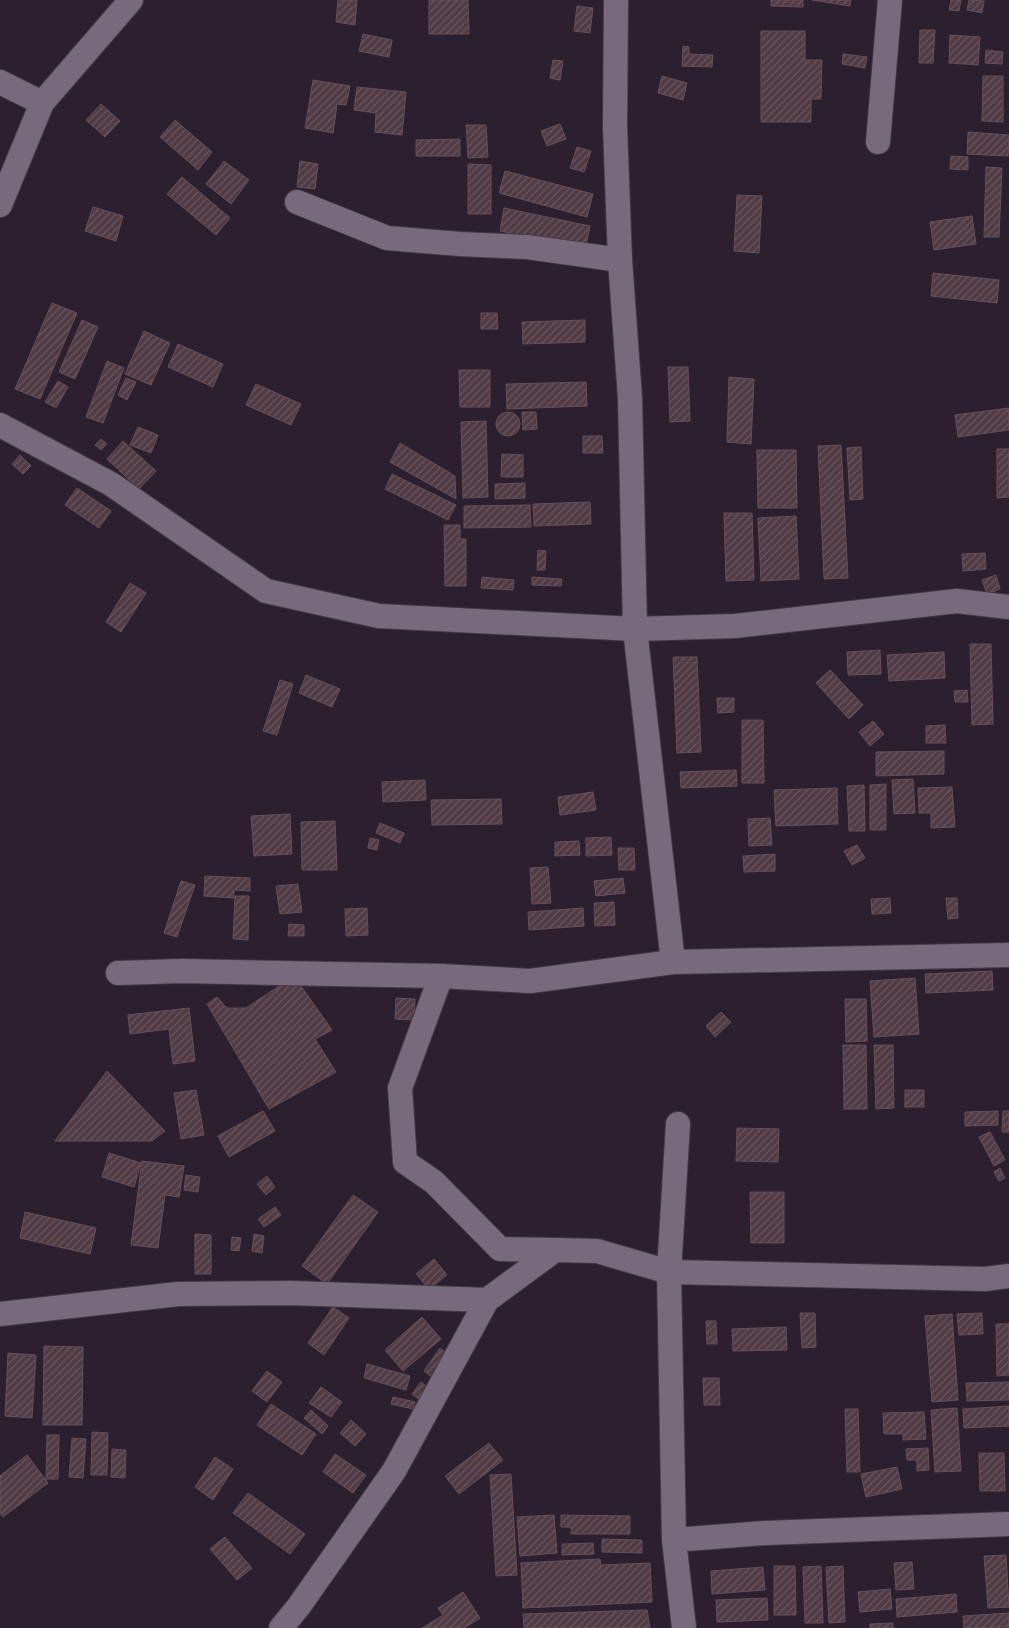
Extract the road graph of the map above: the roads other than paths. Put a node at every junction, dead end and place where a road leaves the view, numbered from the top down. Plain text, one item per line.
1 (131, 0) edge
2 (616, 0) edge
3 (890, 0) edge
4 (0, 82) edge
5 (42, 103) junction
6 (878, 142) dead end
7 (297, 202) dead end
8 (0, 205) edge
9 (620, 260) junction
10 (0, 425) edge
11 (1009, 607) edge
12 (635, 629) junction
13 (1009, 955) edge
14 (673, 962) junction
15 (118, 973) dead end
16 (441, 976) junction
17 (678, 1124) dead end
18 (555, 1250) junction
19 (669, 1272) junction
20 (1009, 1276) edge
21 (487, 1300) junction
22 (0, 1314) edge
23 (1009, 1524) edge
24 (674, 1540) junction
25 (281, 1628) edge
26 (684, 1628) edge

1 - 5 street
2 - 9 street
3 - 6 street
4 - 5 street
5 - 8 street
7 - 9 street
9 - 12 street
10 - 12 street
11 - 12 street
12 - 14 street
13 - 14 street
14 - 16 street
15 - 16 street
16 - 18 street
17 - 19 street
18 - 19 street
18 - 21 street
19 - 20 street
19 - 24 street
21 - 22 street
21 - 25 street
23 - 24 street
24 - 26 street

